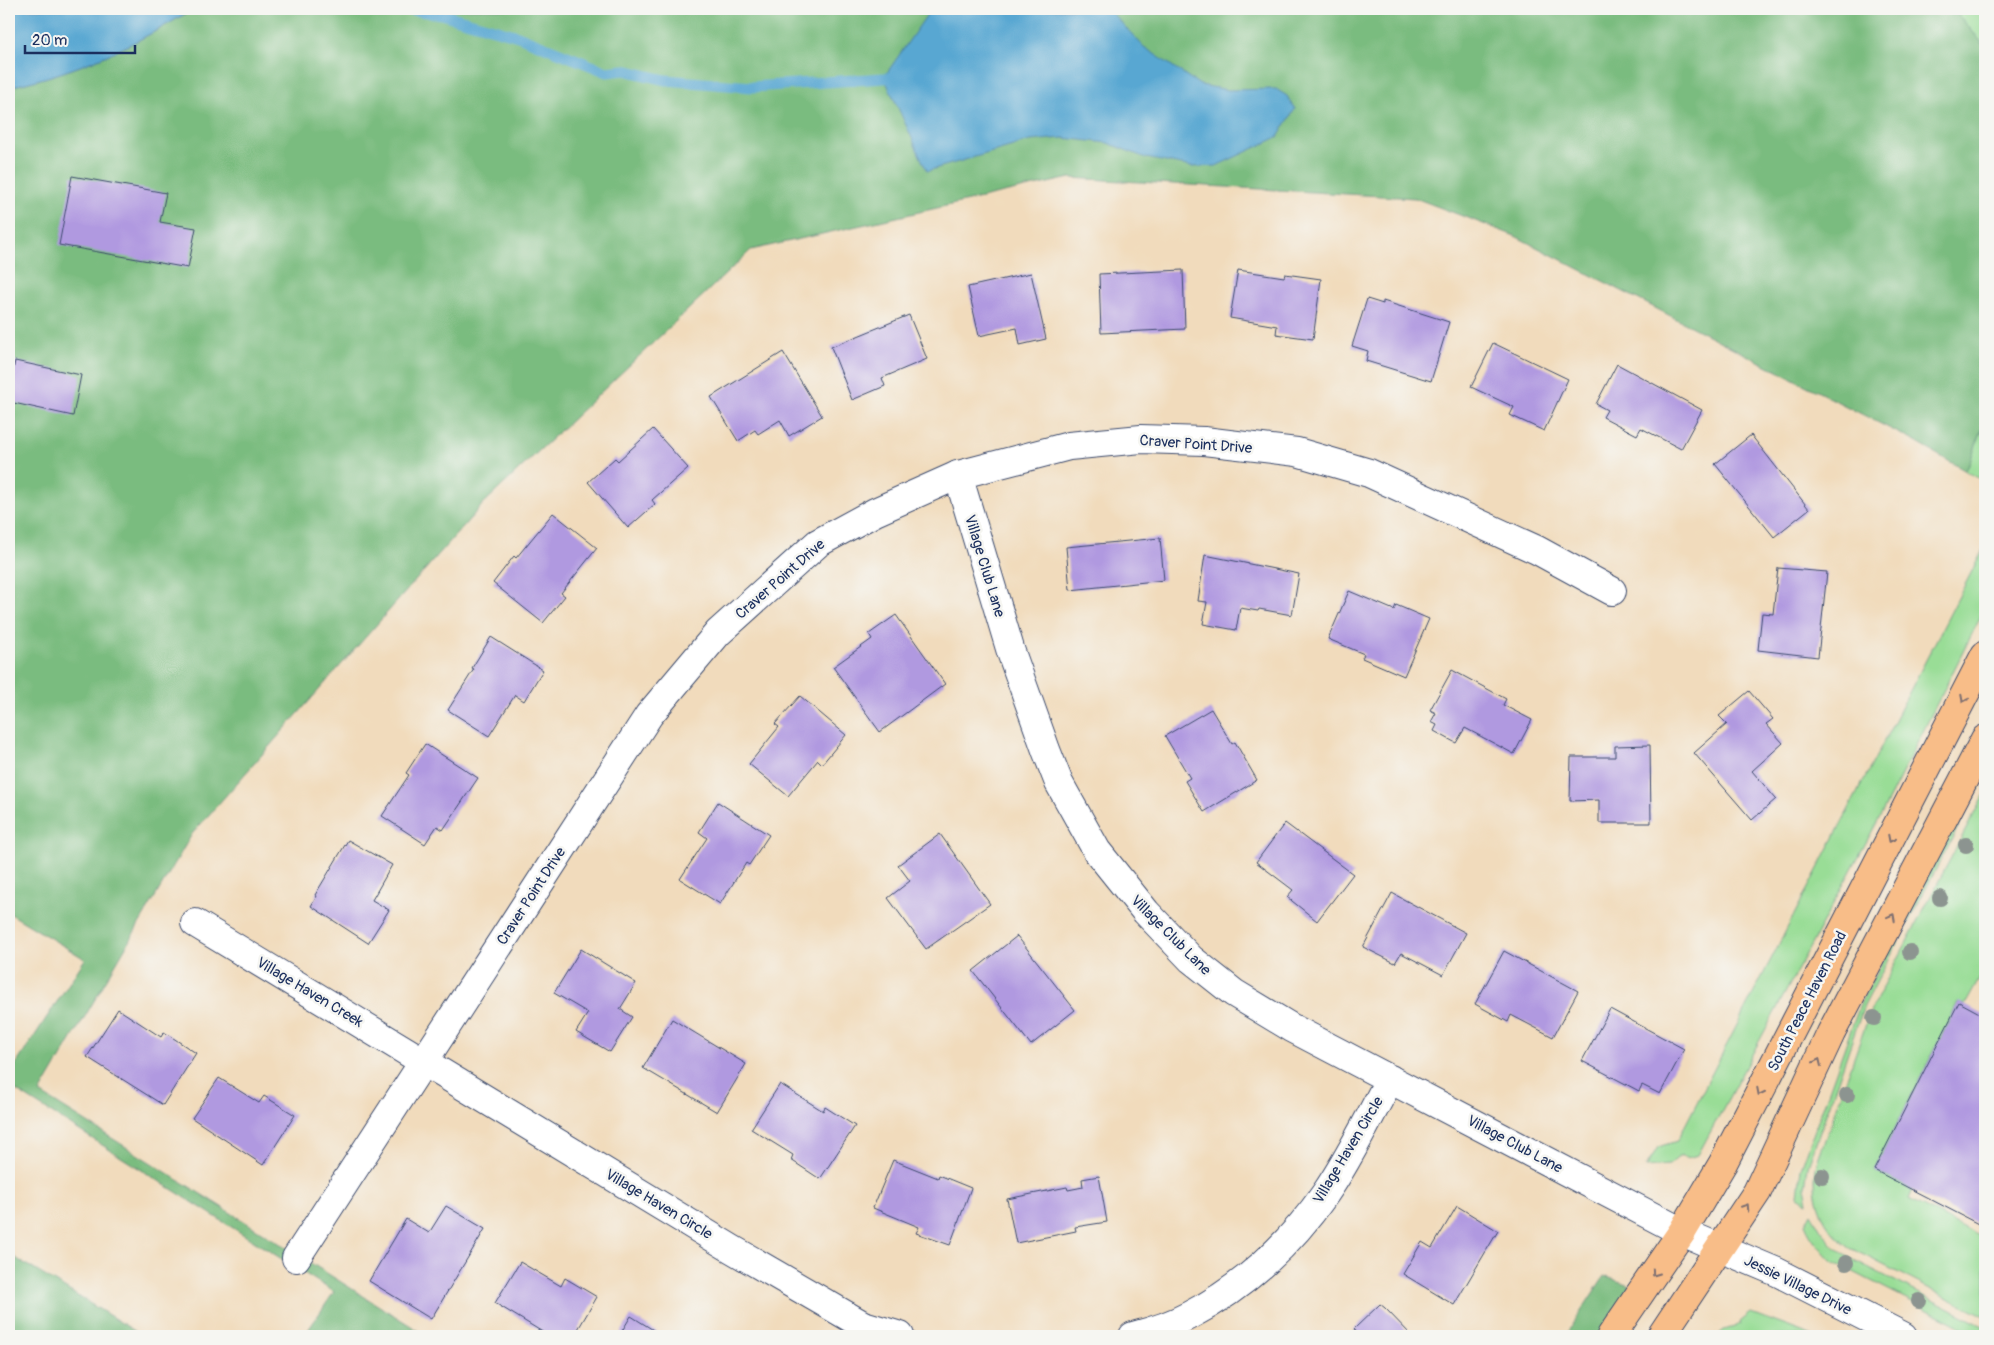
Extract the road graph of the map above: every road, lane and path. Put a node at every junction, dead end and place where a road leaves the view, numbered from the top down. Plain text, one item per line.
1 (958, 475) junction
2 (1612, 591) dead end
3 (1985, 655) edge
4 (1985, 739) edge
5 (195, 923) dead end
6 (424, 1061) junction
7 (1390, 1079) junction
8 (1682, 1232) junction
9 (1720, 1248) junction
10 (296, 1258) dead end
11 (900, 1336) edge
12 (1133, 1336) edge
13 (1611, 1336) edge
14 (1661, 1336) edge
15 (1902, 1336) edge

1 - 2 street, Craver Point Drive
1 - 6 street, Craver Point Drive
1 - 7 street, Village Club Lane
3 -> 8 main road, South Peace Haven Road
9 -> 4 main road
5 - 6 street, Village Haven Creek
6 - 10 street, Craver Point Drive
6 - 11 street, Village Haven Circle
7 - 8 street, Village Club Lane
7 - 12 street, Village Haven Circle
8 - 9 street, Village Club Lane
8 -> 13 main road, South Peace Haven Road
9 - 14 main road
9 - 15 street, Jessie Village Drive

